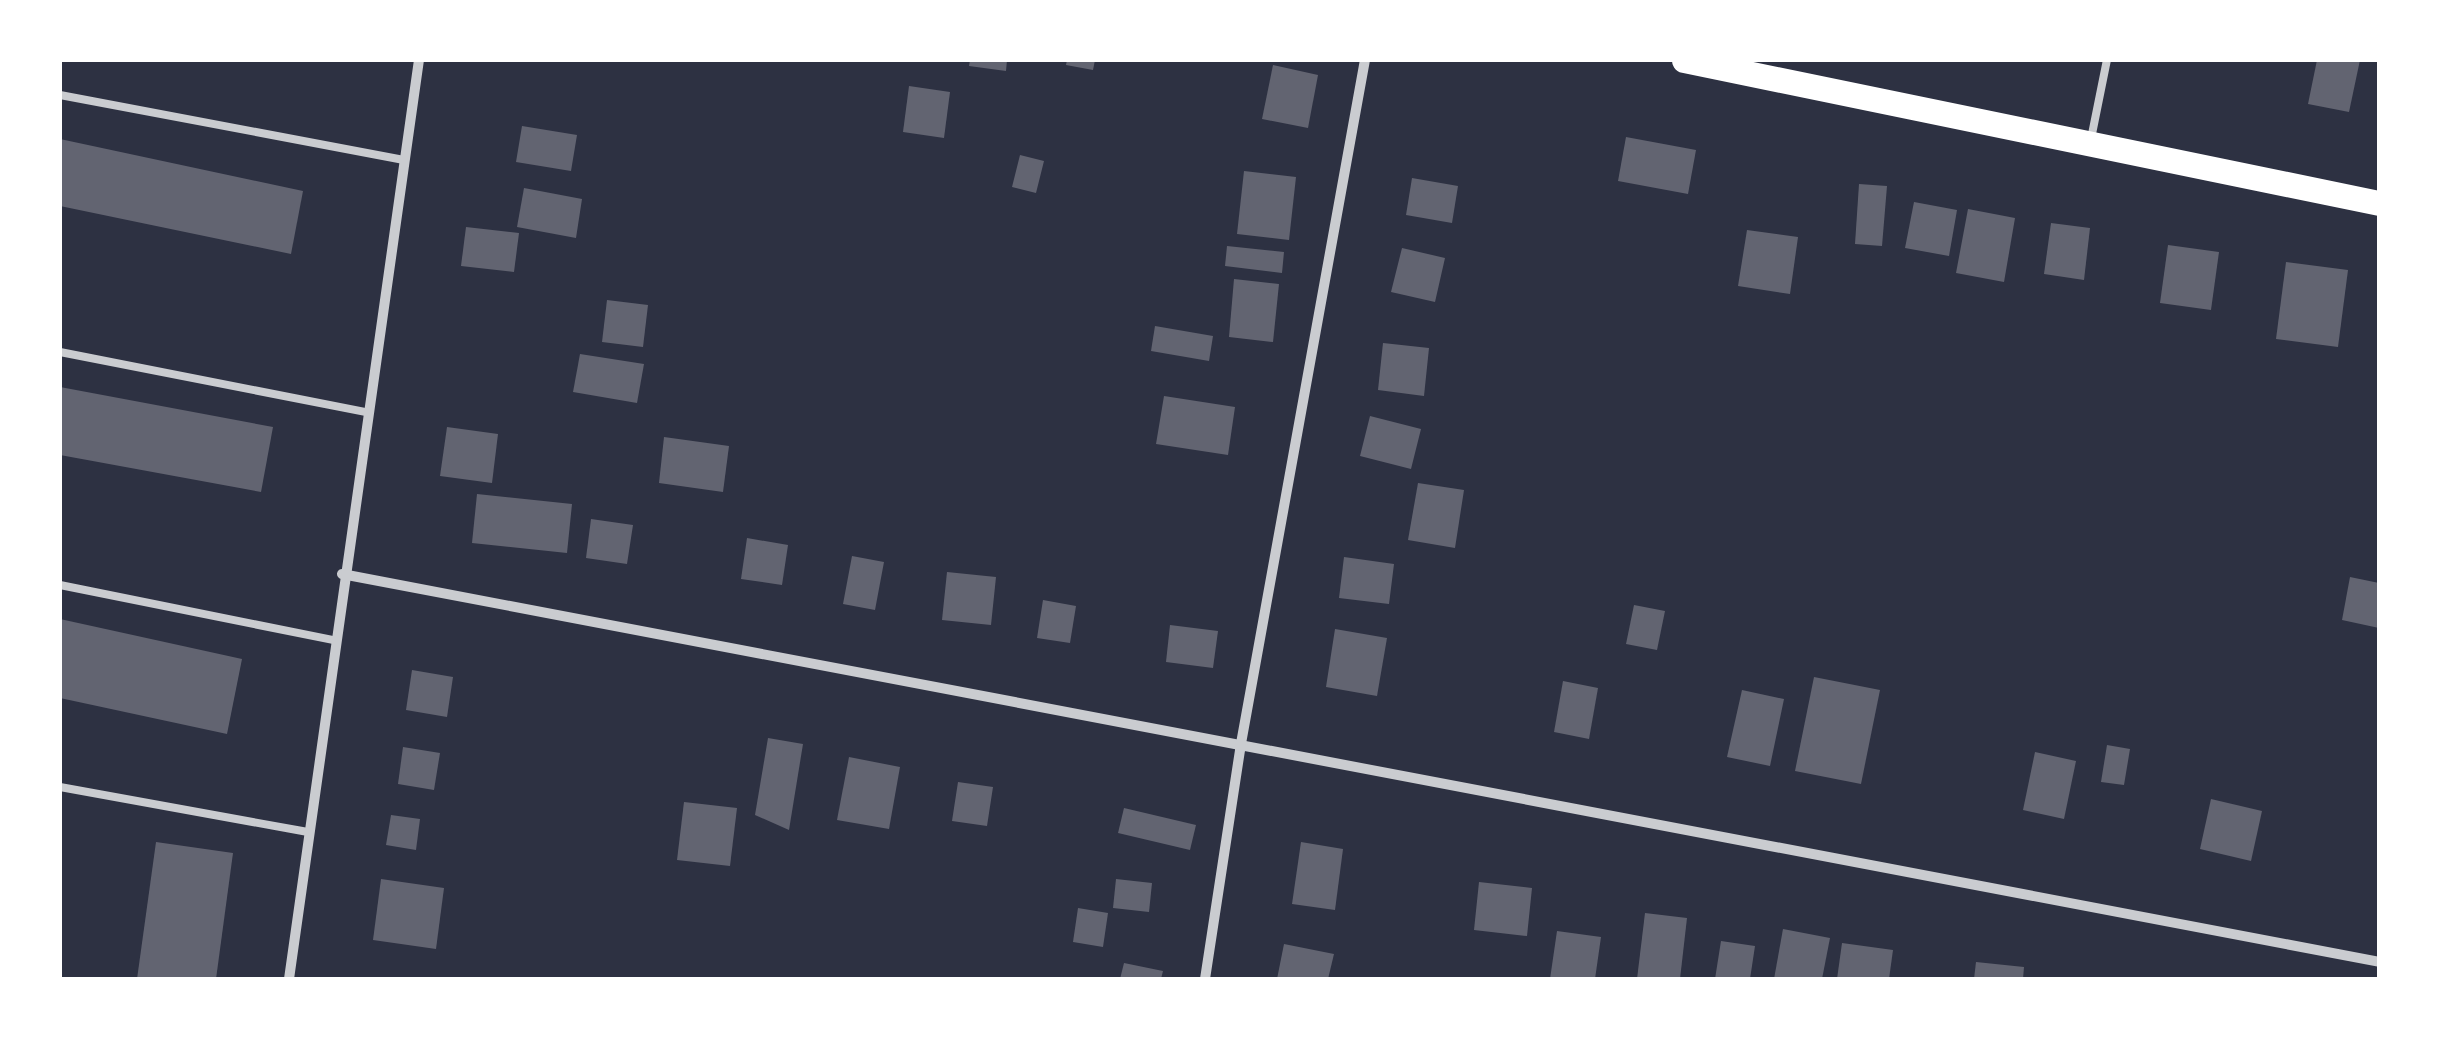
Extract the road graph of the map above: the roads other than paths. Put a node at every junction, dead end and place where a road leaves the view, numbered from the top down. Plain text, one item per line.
1 (419, 60) edge
2 (1364, 60) edge
3 (1684, 60) edge
4 (2107, 60) edge
5 (60, 95) edge
6 (2090, 144) junction
7 (404, 160) junction
8 (2379, 204) edge
9 (60, 352) edge
10 (366, 412) junction
11 (342, 574) junction
12 (60, 585) edge
13 (333, 640) junction
14 (1240, 749) junction
15 (60, 787) edge
16 (308, 832) junction
17 (2379, 962) edge
18 (288, 979) edge
19 (1206, 979) edge

1 - 7 street
2 - 14 street
3 - 6 main road
4 - 6 lane
5 - 7 lane
6 - 8 main road
7 - 10 street
9 - 10 lane
10 - 11 street
11 - 13 street
11 - 14 street
12 - 13 lane
13 - 16 street
14 - 17 street
14 - 19 street
15 - 16 lane
16 - 18 street

